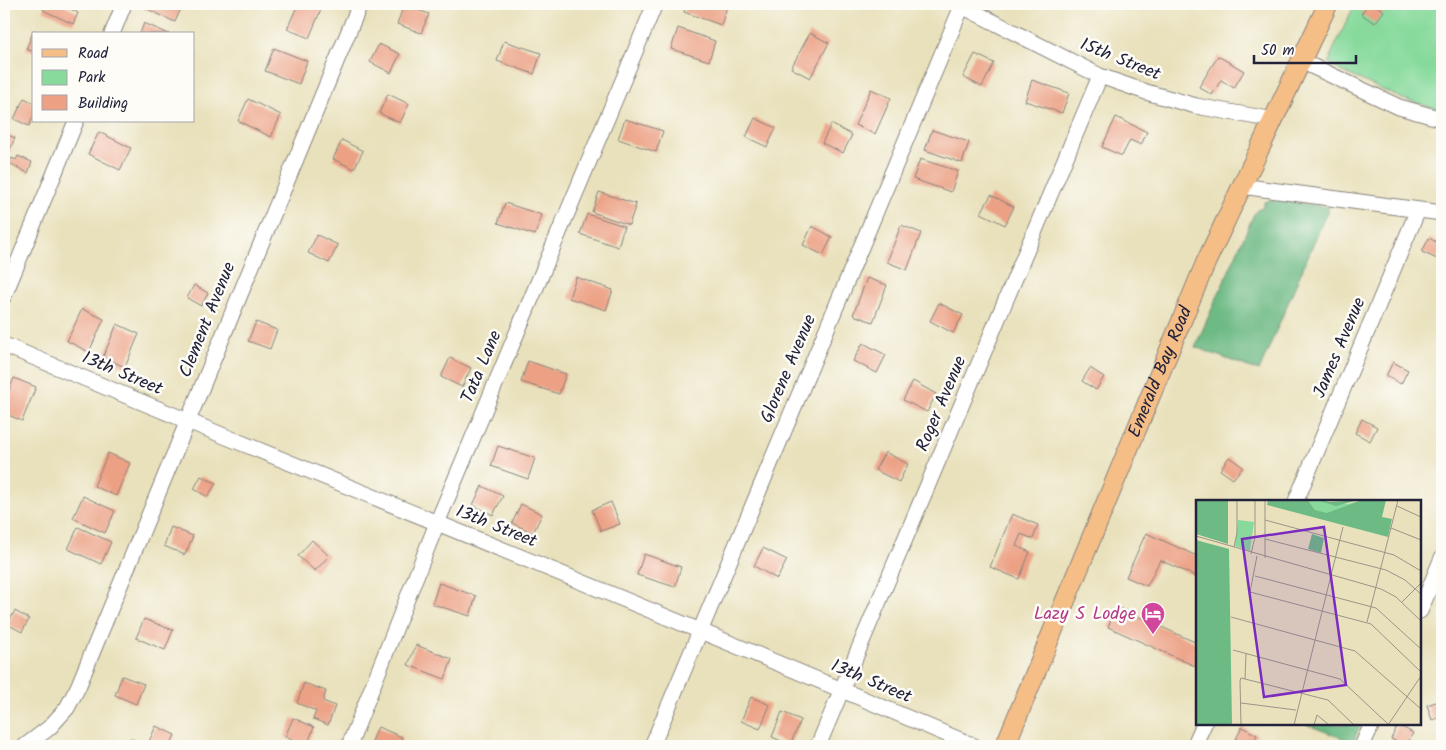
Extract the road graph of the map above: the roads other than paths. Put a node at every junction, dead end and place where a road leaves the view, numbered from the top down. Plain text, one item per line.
1 (124, 4) edge
2 (360, 4) edge
3 (655, 4) edge
4 (1328, 4) edge
5 (962, 6) joint
6 (113, 32) edge
7 (1301, 61) junction
8 (1100, 76) junction
9 (1442, 119) edge
10 (1274, 120) junction
11 (76, 122) edge
12 (1241, 186) junction
13 (1418, 210) junction
14 (1442, 213) edge
15 (4, 296) edge
16 (4, 345) edge
17 (186, 421) junction
18 (1296, 500) edge
19 (437, 523) junction
20 (1442, 558) edge
21 (1421, 609) edge
22 (699, 630) junction
23 (842, 690) junction
24 (1204, 725) edge
25 (1372, 725) edge
26 (25, 746) edge
27 (349, 746) edge
28 (652, 746) edge
29 (818, 746) edge
30 (974, 746) edge
31 (1005, 746) edge
32 (1194, 746) edge
33 (1362, 746) edge

1 - 6 street
2 - 17 street, Clement Avenue
3 - 19 street, Tata Lane
4 - 7 main road, Emerald Bay Road
5 - 8 street, 15th Street
5 - 22 street, Glorene Avenue
7 - 9 street
7 - 10 main road, Emerald Bay Road
8 - 10 street, 15th Street
8 - 23 street, Roger Avenue
10 - 12 main road, Emerald Bay Road
11 - 15 street
12 - 13 street
12 - 31 main road, Emerald Bay Road
13 - 14 street
13 - 18 street, James Avenue
16 - 17 street, 13th Street
17 - 19 street, 13th Street
17 - 26 street, Clement Avenue
19 - 22 street, 13th Street
19 - 27 street, Tata Lane
20 - 21 street
22 - 23 street, 13th Street
22 - 28 street, Glorene Avenue
23 - 29 street, Roger Avenue
23 - 30 street, 13th Street
24 - 32 street
25 - 33 street

